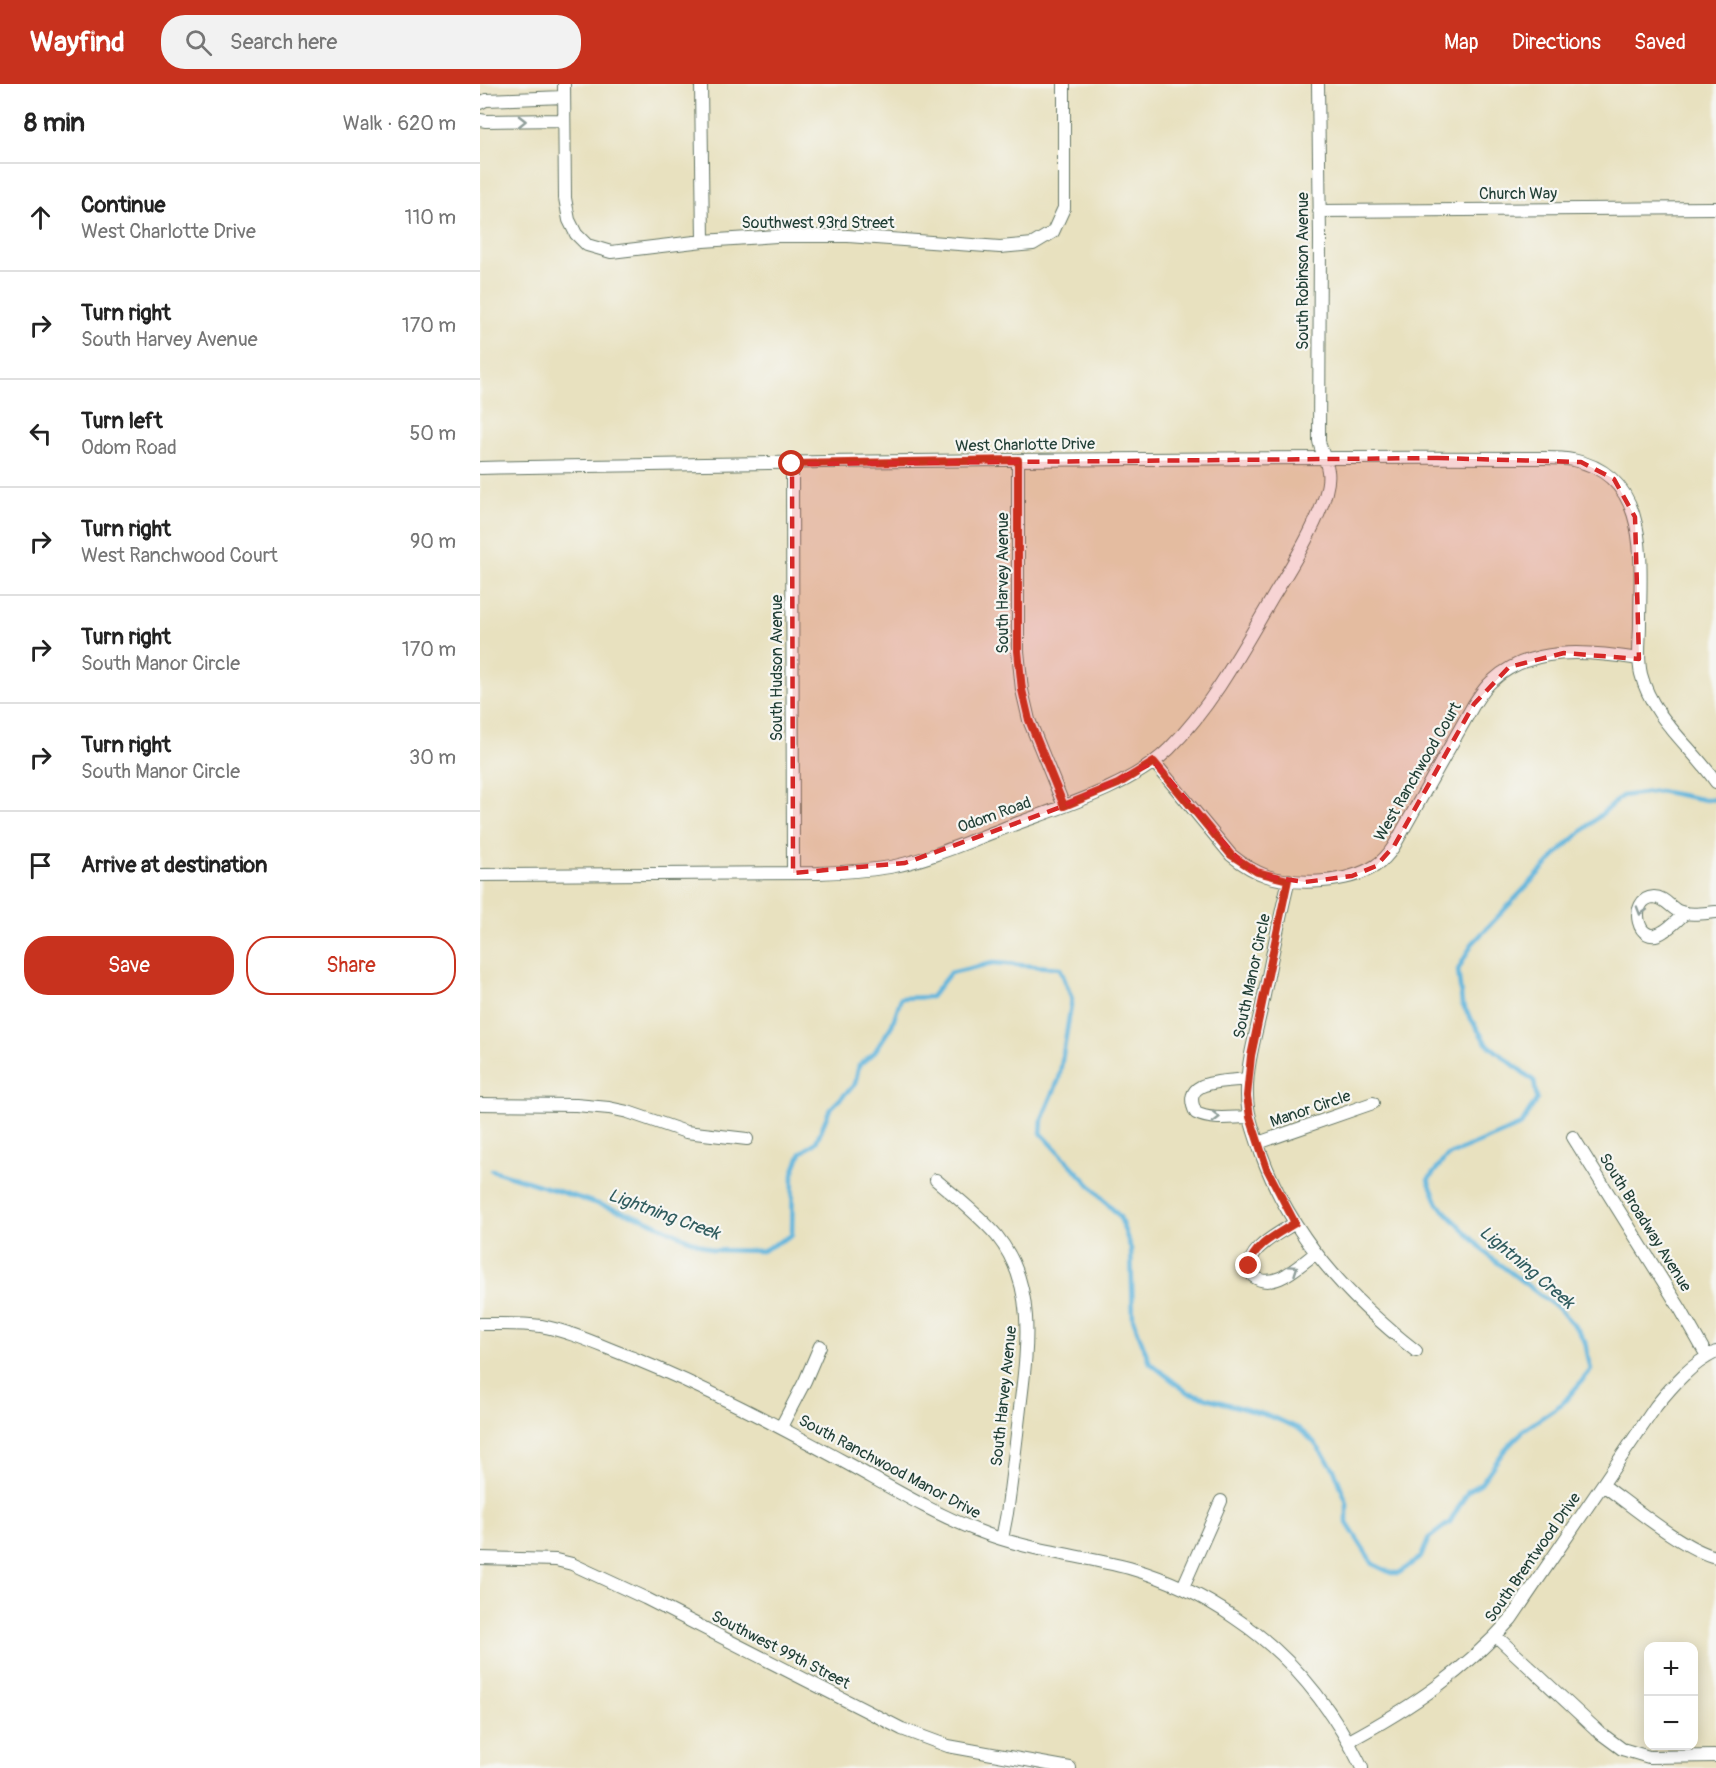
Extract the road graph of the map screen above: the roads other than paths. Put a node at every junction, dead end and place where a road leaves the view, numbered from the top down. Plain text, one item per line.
1 (564, 84) edge
2 (701, 84) edge
3 (1064, 84) edge
4 (1318, 84) edge
5 (564, 97) junction
6 (480, 103) edge
7 (480, 120) edge
8 (564, 120) junction
9 (1716, 208) edge
10 (1320, 211) junction
11 (703, 241) junction
12 (1323, 458) junction
13 (1018, 460) junction
14 (792, 464) junction
15 (480, 468) edge
16 (1639, 659) junction
17 (1154, 762) junction
18 (1716, 782) edge
19 (1064, 806) junction
20 (793, 873) junction
21 (480, 875) edge
22 (1288, 880) junction
23 (1716, 912) edge
24 (1686, 913) dead end
25 (1247, 1079) junction
26 (1373, 1103) dead end
27 (480, 1104) edge
28 (1250, 1117) junction
29 (1574, 1137) dead end
30 (747, 1139) dead end
31 (1258, 1143) junction
32 (936, 1180) dead end
33 (1295, 1223) junction
34 (1316, 1253) junction
35 (480, 1324) edge
36 (820, 1346) dead end
37 (1416, 1351) dead end
38 (1712, 1354) edge
39 (781, 1428) junction
40 (1603, 1485) junction
41 (1221, 1501) dead end
42 (1002, 1539) junction
43 (1716, 1557) edge
44 (480, 1558) edge
45 (1183, 1587) junction
46 (1496, 1636) junction
47 (1349, 1741) junction
48 (1716, 1756) edge
49 (1672, 1763) edge
50 (1070, 1768) edge
51 (1362, 1768) edge

1 - 5 street
2 - 11 street
3 - 11 street, Southwest 93rd Street
4 - 10 street, South Robinson Avenue
5 - 6 street
5 - 8 street
7 -> 8 street
8 - 11 street, Southwest 93rd Street
9 - 10 street, Church Way
10 - 12 street, South Robinson Avenue
12 - 13 street, West Charlotte Drive
12 - 16 street, West Charlotte Drive
12 - 17 street, Odom Road
13 - 14 street, West Charlotte Drive
13 - 19 street, South Harvey Avenue
14 - 15 street, West Charlotte Drive
14 - 20 street, South Hudson Avenue
16 - 18 street
16 - 22 street, West Ranchwood Court
17 - 19 street, Odom Road
17 - 22 street, West Ranchwood Court
19 - 20 street, Odom Road
20 - 21 street, Odom Road
22 - 25 street, South Manor Circle
23 - 24 street
25 - 28 street, South Manor Circle
25 -> 28 street
26 - 31 street, Manor Circle
27 - 30 street
28 - 31 street, South Manor Circle
29 - 38 street, South Broadway Avenue
31 - 33 street, South Manor Circle
32 - 42 street, South Harvey Avenue
33 - 34 street, South Manor Circle
33 -> 34 street
34 - 37 street, South Manor Circle
35 - 39 street, South Ranchwood Manor Drive
36 - 39 street
38 - 40 street, South Brentwood Drive
39 - 42 street, South Ranchwood Manor Drive
40 - 43 street
40 - 46 street, South Brentwood Drive
41 - 45 street
42 - 45 street, South Ranchwood Manor Drive
44 - 50 street, Southwest 99th Street
45 - 47 street, South Ranchwood Manor Drive
46 - 47 street, South Brentwood Drive
46 - 49 street
47 - 51 street, South Ranchwood Manor Drive
48 - 49 street

